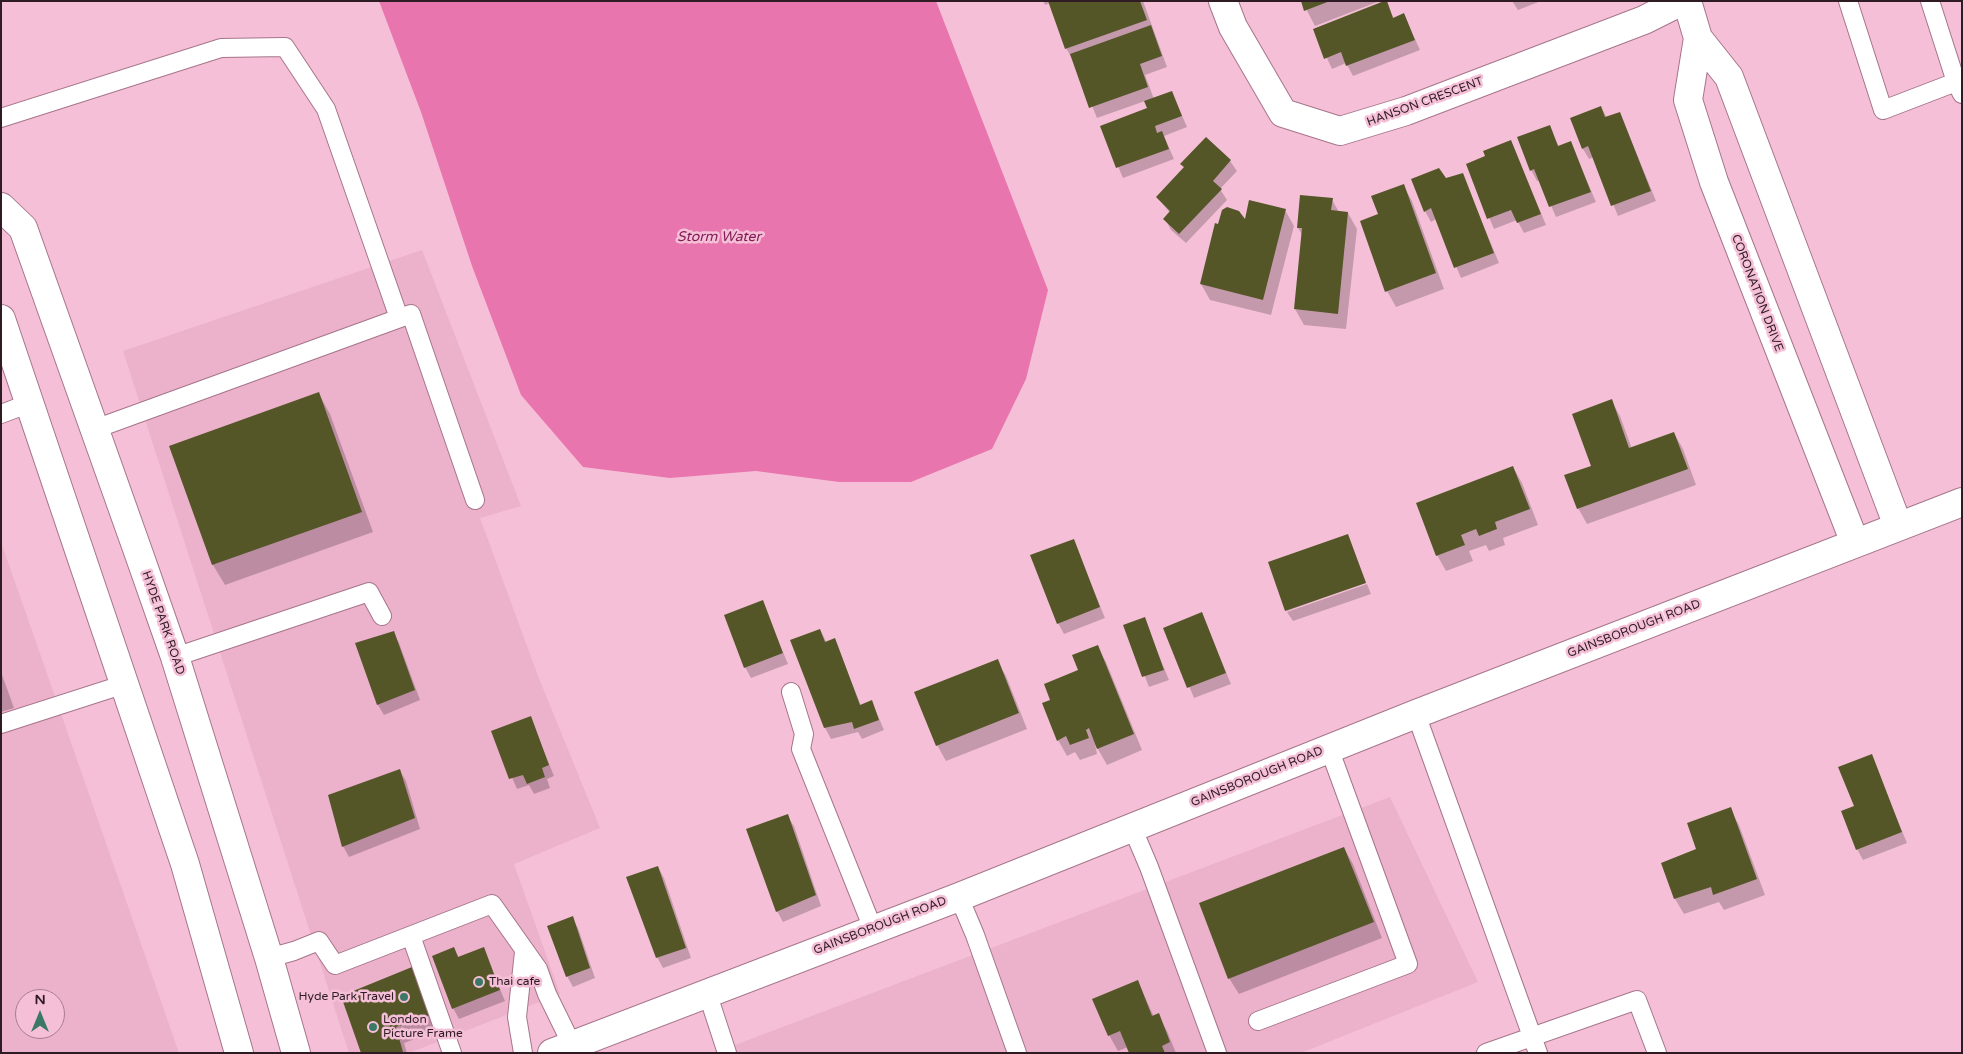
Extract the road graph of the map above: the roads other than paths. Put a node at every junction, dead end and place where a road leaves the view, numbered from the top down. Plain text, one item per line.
1 (1223, 1) edge
2 (1682, 1) edge
3 (1687, 1) edge
4 (1848, 1) edge
5 (1930, 1) edge
6 (1698, 38) junction
7 (1959, 88) edge
8 (1, 118) edge
9 (1, 207) edge
10 (399, 318) junction
11 (1, 319) edge
12 (30, 403) junction
13 (1, 414) edge
14 (95, 429) junction
15 (475, 500) dead end
16 (1962, 502) edge
17 (1898, 526) junction
18 (1855, 543) junction
19 (382, 616) dead end
20 (175, 658) junction
21 (125, 684) junction
22 (791, 692) dead end
23 (1416, 714) junction
24 (1, 724) edge
25 (1329, 748) junction
26 (1132, 827) junction
27 (959, 897) junction
28 (872, 929) junction
29 (411, 936) junction
30 (524, 952) junction
31 (269, 958) junction
32 (707, 992) junction
33 (1258, 1021) dead end
34 (1532, 1036) junction
35 (571, 1048) edge
36 (239, 1053) edge
37 (296, 1053) edge
38 (452, 1053) edge
39 (523, 1053) edge
40 (728, 1053) edge
41 (1017, 1053) edge
42 (1217, 1053) edge
43 (1486, 1053) edge
44 (1538, 1053) edge
45 (1657, 1053) edge

1 - 2 main road, HANSON CRESCENT
3 - 6 main road, CORONATION DRIVE
4 - 7 lane
5 - 7 lane
6 - 17 main road, CORONATION DRIVE
6 - 18 main road, CORONATION DRIVE
8 - 10 lane
9 - 14 main road, HYDE PARK ROAD
10 - 14 lane
10 - 15 lane
11 - 12 main road
12 - 13 lane
12 - 21 main road
14 - 20 main road, HYDE PARK ROAD
16 - 17 main road, GAINSBOROUGH ROAD
17 - 18 main road, GAINSBOROUGH ROAD
18 - 23 main road, GAINSBOROUGH ROAD
19 - 20 lane
20 - 31 main road, HYDE PARK ROAD
21 - 24 lane
21 - 36 main road
22 - 28 lane
23 - 25 main road, GAINSBOROUGH ROAD
23 - 34 lane
25 - 26 main road, GAINSBOROUGH ROAD
25 - 33 lane
26 - 27 main road, GAINSBOROUGH ROAD
26 - 42 lane
27 - 28 main road, GAINSBOROUGH ROAD
27 - 41 lane
28 - 32 main road, GAINSBOROUGH ROAD
29 - 30 lane
29 - 31 lane
29 - 38 lane
30 - 35 lane
30 - 39 lane
31 - 37 main road, HYDE PARK ROAD
32 - 35 main road, GAINSBOROUGH ROAD
32 - 40 lane
34 - 43 lane
34 - 44 lane
34 - 45 lane

